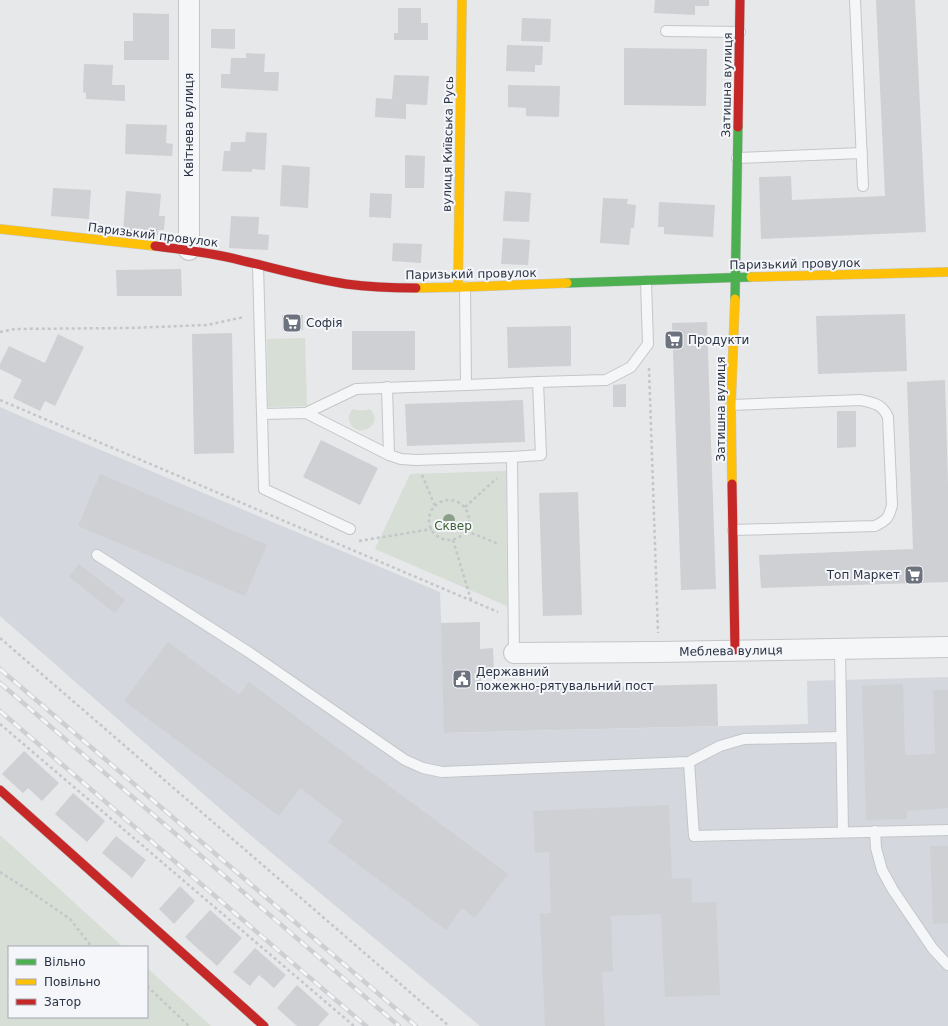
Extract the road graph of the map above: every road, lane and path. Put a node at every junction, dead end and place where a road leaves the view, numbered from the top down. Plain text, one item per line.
1 (189, 0) edge
2 (462, 0) edge
3 (740, 0) edge
4 (855, 0) edge
5 (666, 31) dead end
6 (740, 32) junction
7 (862, 152) junction
8 (737, 158) junction
9 (863, 186) dead end
10 (0, 229) edge
11 (189, 250) junction
12 (258, 265) junction
13 (948, 272) edge
14 (736, 277) junction
15 (646, 281) junction
16 (462, 287) junction
17 (260, 314) junction
18 (0, 332) edge
19 (648, 344) junction
20 (538, 382) junction
21 (466, 385) junction
22 (387, 387) junction
23 (0, 400) edge
24 (731, 405) junction
25 (306, 413) junction
26 (262, 414) junction
27 (389, 455) junction
28 (416, 460) junction
29 (512, 461) junction
30 (435, 506) junction
31 (465, 507) junction
32 (350, 529) dead end
33 (432, 529) junction
34 (733, 530) junction
35 (466, 531) junction
36 (453, 540) junction
37 (354, 542) dead end
38 (346, 543) dead end
39 (339, 544) junction
40 (513, 550) junction
41 (97, 555) dead end
42 (471, 600) junction
43 (513, 618) junction
44 (0, 638) edge
45 (948, 646) edge
46 (840, 649) junction
47 (736, 650) junction
48 (659, 652) junction
49 (514, 653) joint
50 (0, 724) edge
51 (841, 736) junction
52 (689, 762) junction
53 (0, 790) edge
54 (948, 830) edge
55 (875, 831) junction
56 (843, 832) junction
57 (0, 872) edge
58 (91, 946) edge
59 (948, 965) edge
60 (148, 987) edge
61 (189, 1026) edge
62 (264, 1026) edge
63 (354, 1026) edge
64 (449, 1026) edge

1 - 11 street, Квітнева вулиця
2 - 16 street, вулиця Київська Русь
3 - 6 street, Затишна вулиця
4 - 7 lane
5 - 6 lane
6 - 8 street, Затишна вулиця
7 - 8 lane
7 - 9 lane
8 - 14 street, Затишна вулиця
10 - 11 street, Паризький провулок
11 - 12 street, Паризький провулок
12 - 16 street, Паризький провулок
12 - 17 lane
13 - 14 street, Паризький провулок
14 - 15 street, Паризький провулок
14 - 24 street, Затишна вулиця
15 - 16 street, Паризький провулок
15 - 19 lane
16 - 21 lane
17 - 18 path
17 - 26 lane
19 - 20 lane
19 - 48 path
20 - 21 lane
20 - 29 lane
21 - 22 lane
22 - 25 lane
22 - 27 lane
23 - 39 path
24 - 34 street, Затишна вулиця
24 - 34 lane
25 - 26 lane
25 - 27 lane
26 - 32 lane
27 - 28 lane
28 - 29 lane
28 - 30 path
29 - 31 path
29 - 40 lane
30 - 31 path
30 - 33 path
31 - 35 path
33 - 36 path
33 - 37 path
34 - 47 street, Затишна вулиця
35 - 36 path
35 - 40 path
36 - 42 path
38 - 39 path
39 - 42 path
40 - 43 lane
41 - 52 lane
42 - 43 path
43 - 49 lane
44 - 64 path
45 - 46 street, Меблева вулиця
46 - 47 street, Меблева вулиця
46 - 51 lane
47 - 48 street, Меблева вулиця
48 - 49 street, Меблева вулиця
50 - 63 path
51 - 52 lane
51 - 56 lane
52 - 56 lane
53 - 62 street
54 - 55 lane
55 - 56 lane
55 - 59 lane
57 - 58 path
60 - 61 path

